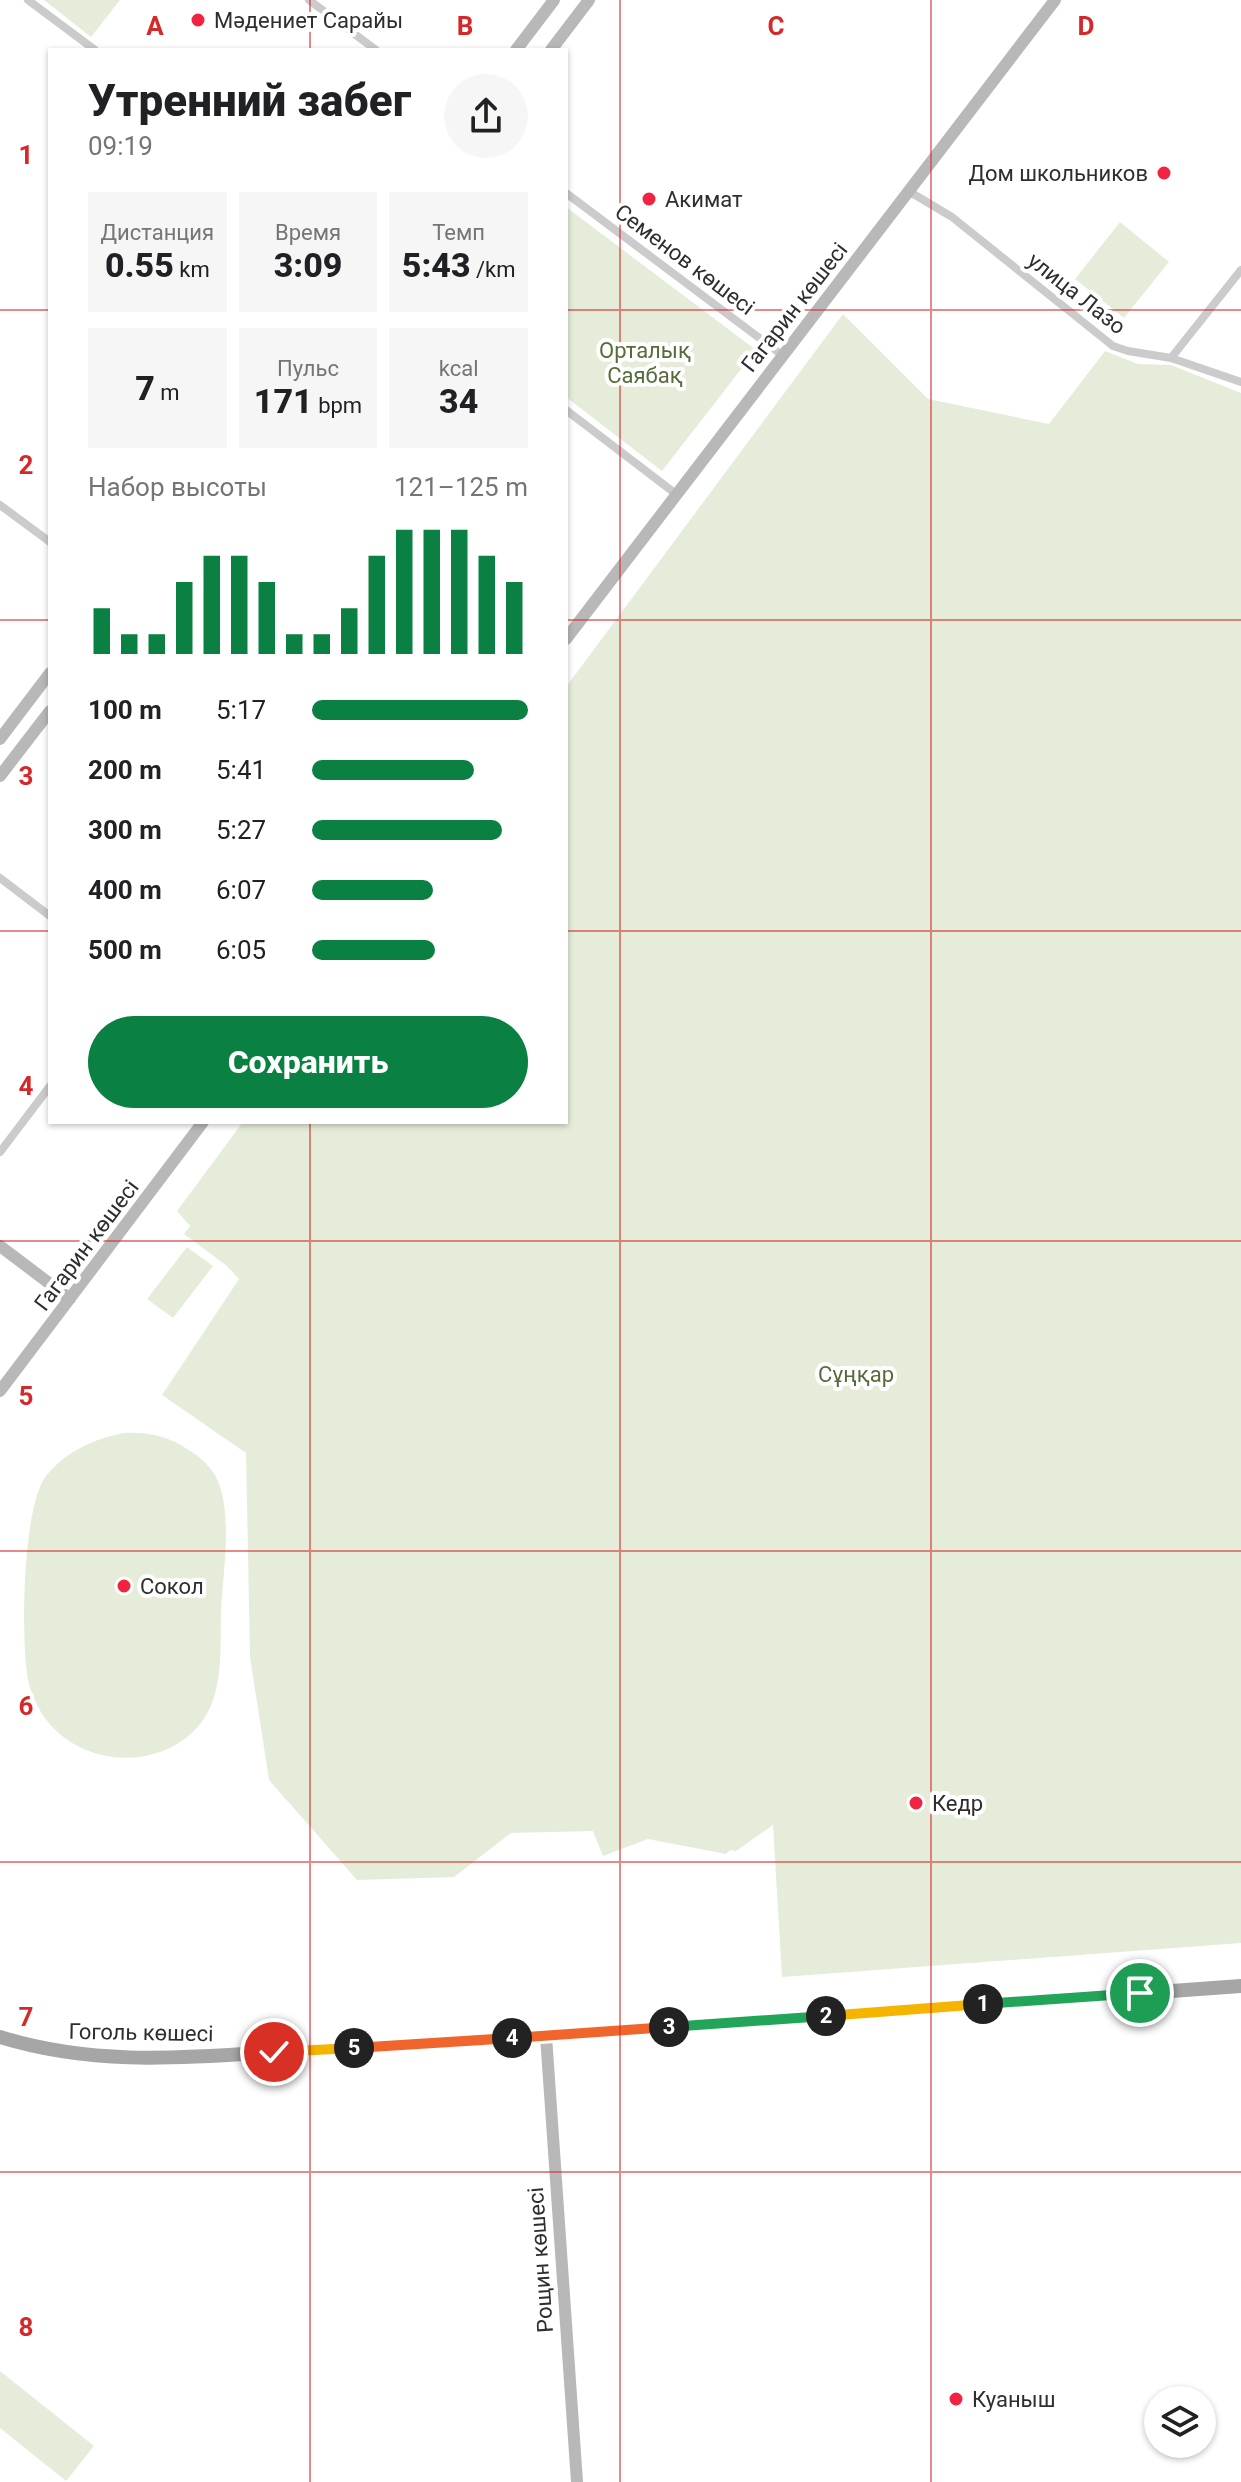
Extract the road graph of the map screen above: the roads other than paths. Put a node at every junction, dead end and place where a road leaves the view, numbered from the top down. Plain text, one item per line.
1 (28, 0) edge
2 (309, 0) edge
3 (554, 0) edge
4 (589, 0) edge
5 (1055, 0) edge
6 (92, 48) edge
7 (373, 48) edge
8 (518, 48) edge
9 (553, 48) edge
10 (910, 192) junction
11 (568, 194) edge
12 (1241, 270) edge
13 (782, 355) junction
14 (1171, 358) junction
15 (1241, 382) edge
16 (568, 412) edge
17 (676, 494) junction
18 (0, 505) edge
19 (48, 541) edge
20 (568, 636) edge
21 (48, 676) edge
22 (48, 714) edge
23 (0, 739) edge
24 (0, 776) edge
25 (0, 878) edge
26 (48, 914) edge
27 (48, 1089) edge
28 (201, 1124) edge
29 (0, 1152) edge
30 (0, 1246) edge
31 (70, 1299) junction
32 (0, 1391) edge
33 (1241, 1986) edge
34 (546, 2036) junction
35 (0, 2037) edge
36 (577, 2482) edge

1 - 6 street
2 - 7 street
3 - 8 street
4 - 9 street
5 - 10 street, Гагарин көшесі
10 - 13 street, Гагарин көшесі
10 - 14 street, улица Лазо
11 - 13 street, Семенов көшесі
12 - 14 street
13 - 17 street, Гагарин көшесі
14 - 15 street, улица Лазо
16 - 17 street
17 - 20 street, Гагарин көшесі
18 - 19 street
21 - 23 street
22 - 24 street
25 - 26 street
27 - 29 street
28 - 31 street, Гагарин көшесі
30 - 31 street
31 - 32 street, Гагарин көшесі
33 - 34 main road, Гоголь көшесі
34 - 35 main road, Гоголь көшесі
34 - 36 street, Рощин көшесі

